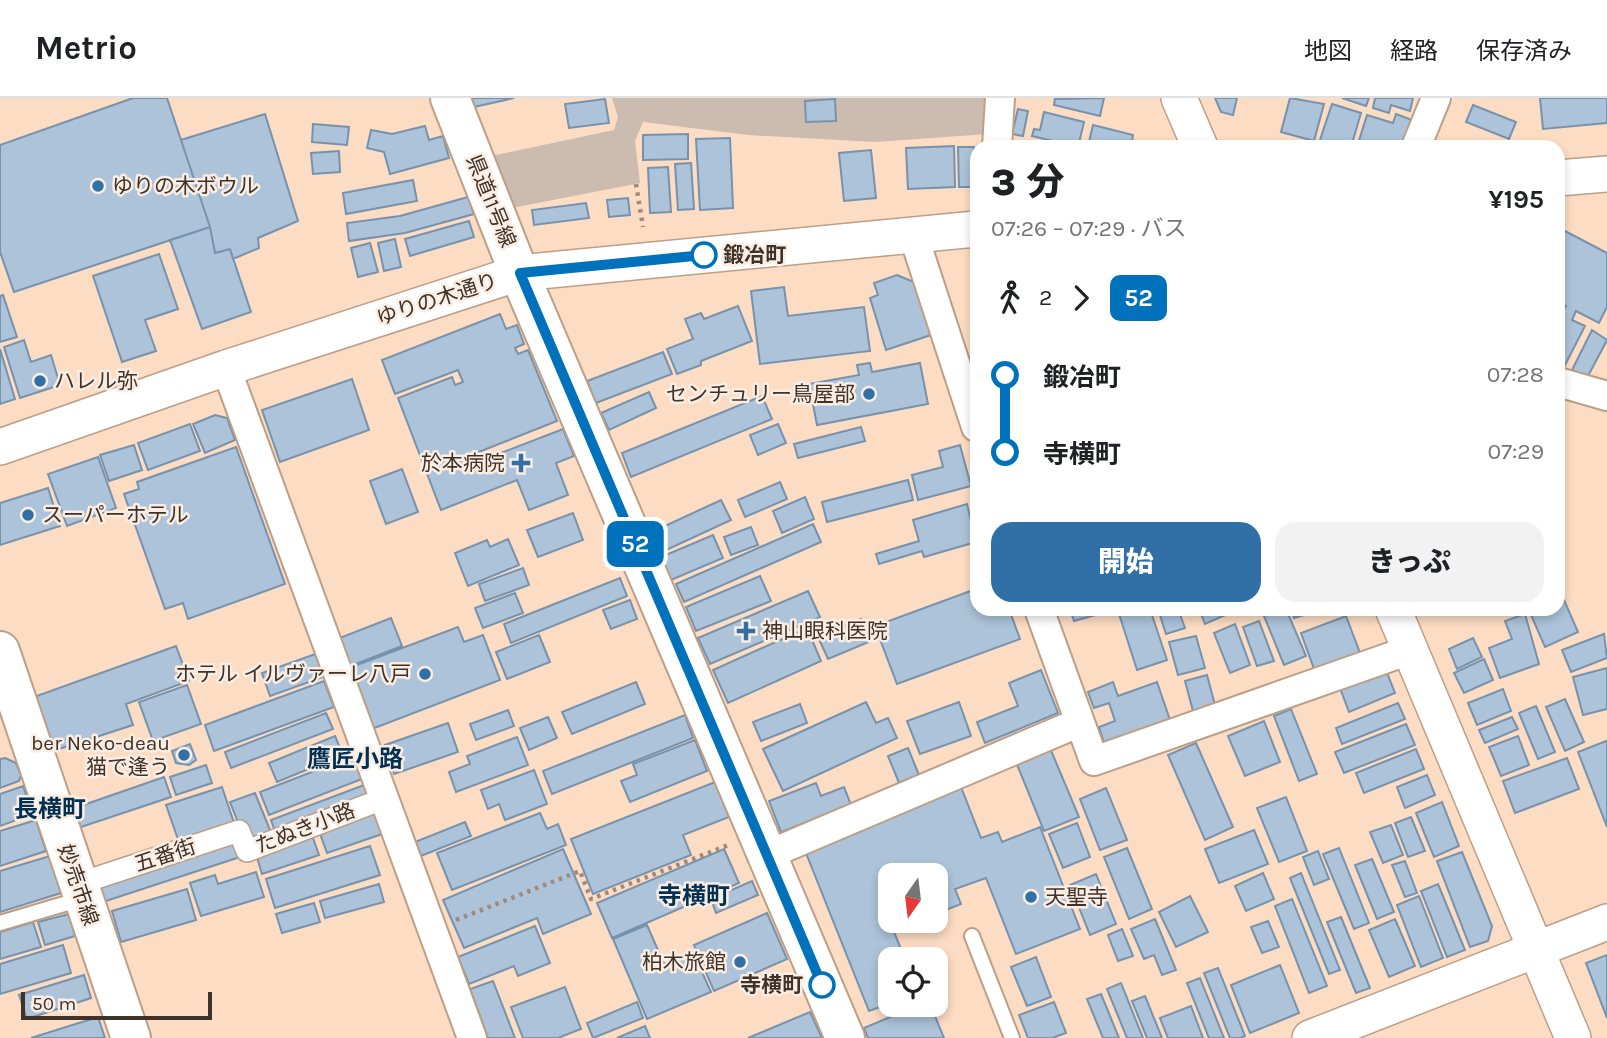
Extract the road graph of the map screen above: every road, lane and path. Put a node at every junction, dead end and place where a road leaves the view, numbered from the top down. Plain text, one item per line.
1 (450, 98) edge
2 (1000, 98) edge
3 (1178, 98) edge
4 (1436, 98) edge
5 (997, 140) edge
6 (1197, 140) edge
7 (1419, 140) edge
8 (1607, 174) edge
9 (1565, 177) edge
10 (636, 184) dead end
11 (643, 227) dead end
12 (970, 229) edge
13 (913, 234) junction
14 (520, 273) junction
15 (226, 368) junction
16 (1565, 384) edge
17 (1607, 396) edge
18 (970, 409) edge
19 (0, 447) edge
20 (1041, 616) edge
21 (1396, 616) edge
22 (1410, 650) junction
23 (0, 651) edge
24 (1078, 723) junction
25 (383, 799) junction
26 (239, 831) joint
27 (754, 847) junction
28 (86, 889) junction
29 (1607, 922) edge
30 (0, 923) edge
31 (432, 929) junction
32 (972, 936) dead end
33 (1534, 951) junction
34 (131, 1038) edge
35 (472, 1038) edge
36 (845, 1038) edge
37 (1012, 1038) edge
38 (1310, 1038) edge
39 (1573, 1038) edge

1 - 14 main road, 県道11号線
2 - 5 street
3 - 6 street
4 - 7 street
8 - 9 street
10 - 11 path
12 - 13 street, ゆりの木通り
13 - 14 street, ゆりの木通り
13 - 18 street
14 - 15 street, ゆりの木通り
14 - 27 main road, 県道11号線
15 - 19 street, ゆりの木通り
15 - 25 street
16 - 17 street
20 - 24 street
21 - 22 street
22 - 24 street
22 - 33 street
23 - 28 main road, 妙売市線
24 - 27 street
25 - 26 street, たぬき小路
25 - 31 street
26 - 28 street, 五番街
27 - 31 path
27 - 36 main road, 県道11号線
28 - 30 lane
28 - 34 main road, 妙売市線
29 - 33 street
31 - 35 street
32 - 37 lane
33 - 38 street
33 - 39 street

